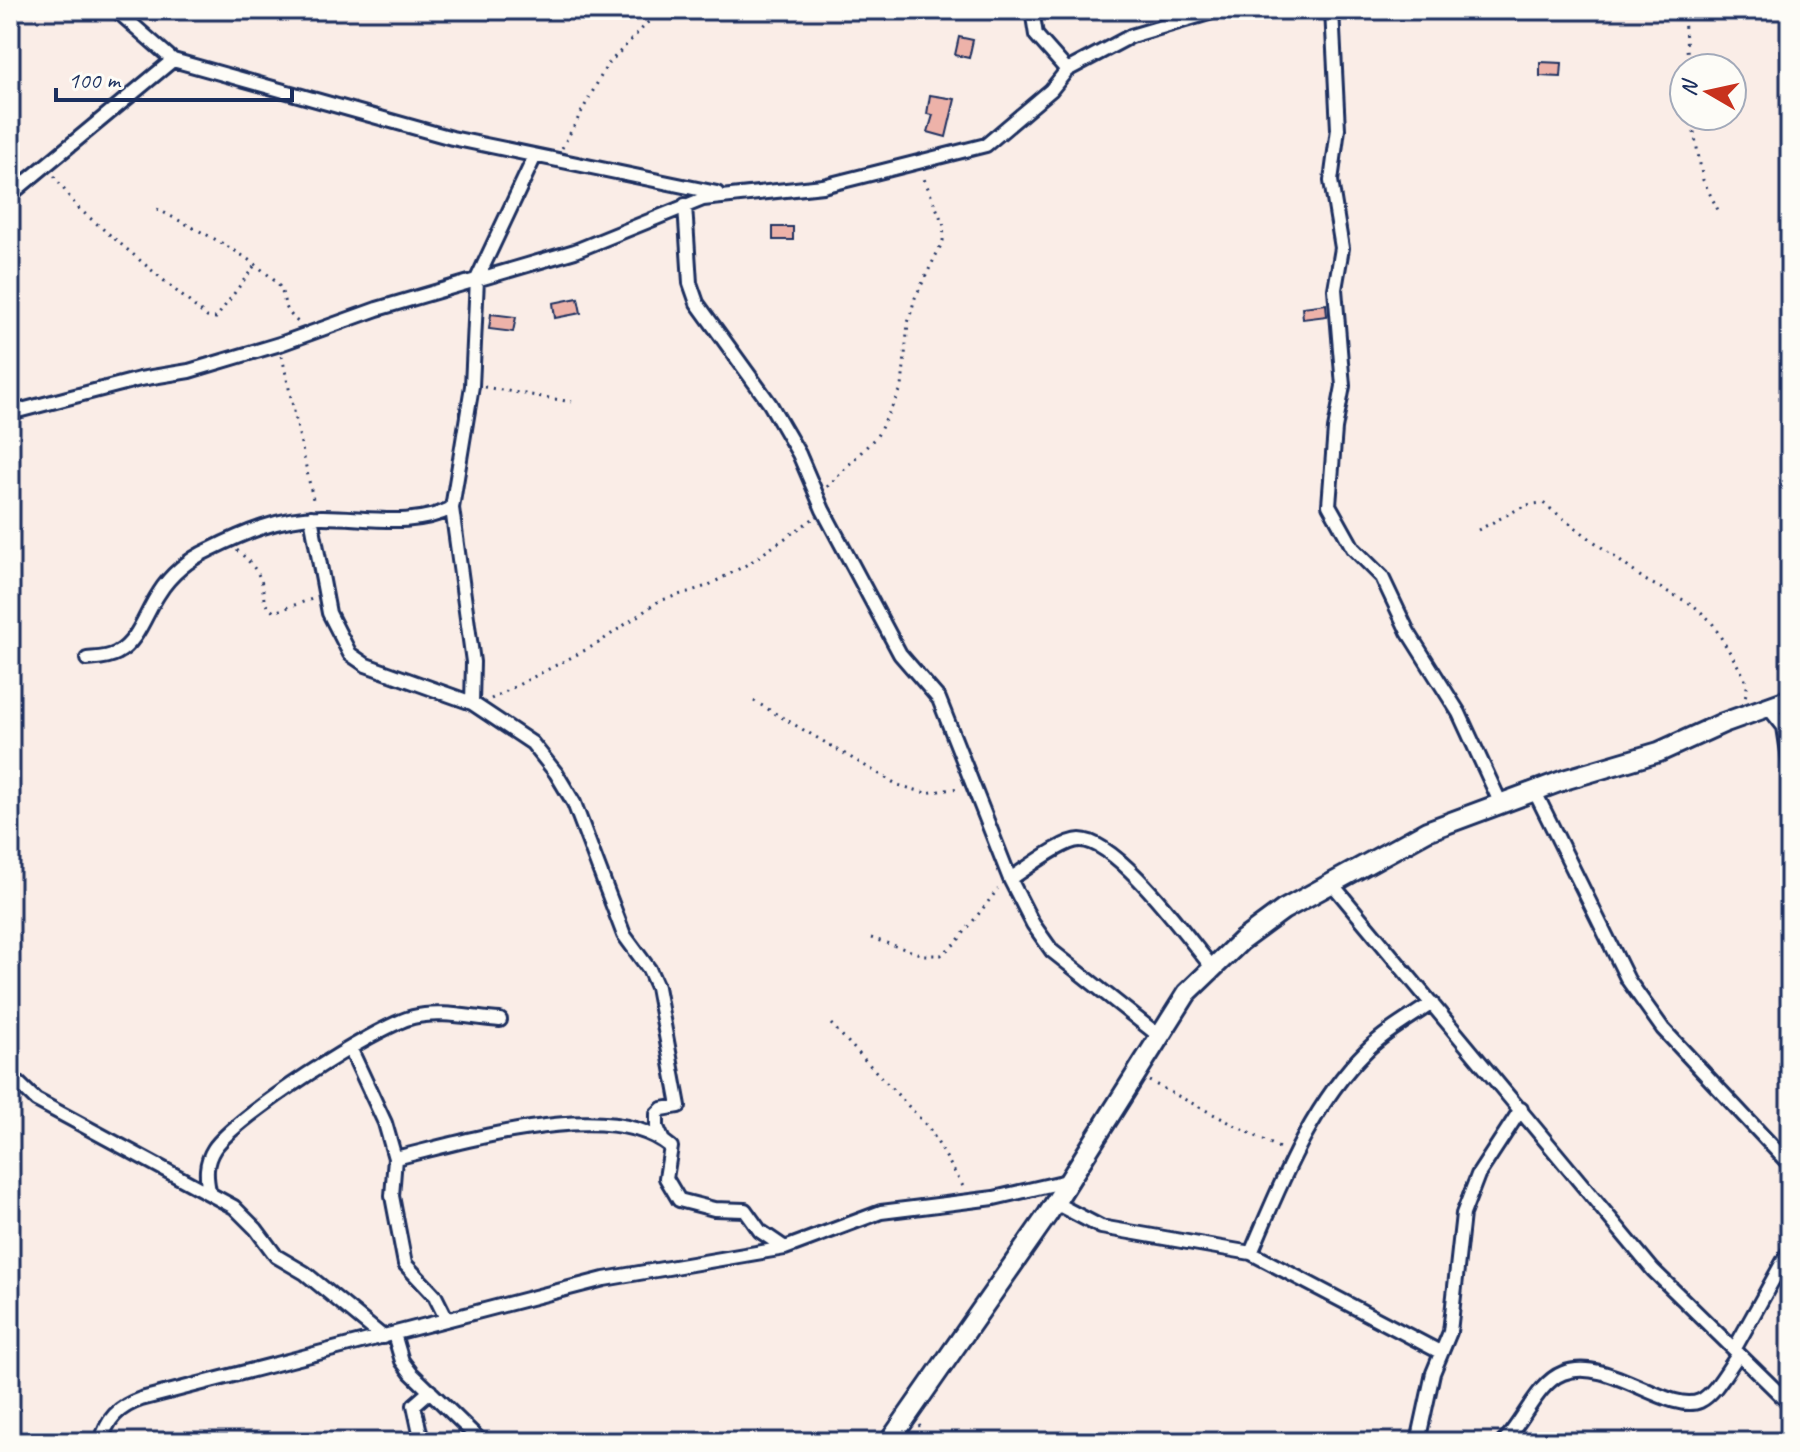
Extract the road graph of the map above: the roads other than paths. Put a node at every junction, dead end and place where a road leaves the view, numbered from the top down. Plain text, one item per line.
1 (116, 10) edge
2 (1219, 10) edge
3 (1332, 10) edge
4 (1032, 14) edge
5 (173, 60) junction
6 (1067, 70) junction
7 (534, 158) junction
8 (724, 194) junction
9 (10, 195) edge
10 (685, 205) junction
11 (477, 279) junction
12 (10, 413) edge
13 (452, 508) junction
14 (314, 517) junction
15 (87, 659) dead end
16 (1790, 699) edge
17 (474, 704) junction
18 (1768, 707) junction
19 (1790, 765) edge
20 (1535, 792) junction
21 (1501, 804) junction
22 (1010, 879) junction
23 (1333, 885) junction
24 (1212, 967) junction
25 (1432, 1003) junction
26 (500, 1020) dead end
27 (1158, 1035) junction
28 (351, 1050) junction
29 (10, 1075) edge
30 (1521, 1109) junction
31 (663, 1141) junction
32 (395, 1158) junction
33 (1790, 1165) edge
34 (1067, 1181) junction
35 (209, 1191) junction
36 (1055, 1203) junction
37 (785, 1248) junction
38 (1790, 1249) edge
39 (1251, 1253) junction
40 (446, 1318) junction
41 (389, 1336) junction
42 (1737, 1351) junction
43 (1440, 1352) junction
44 (430, 1391) junction
45 (1790, 1404) edge
46 (101, 1442) edge
47 (422, 1442) edge
48 (482, 1442) edge
49 (889, 1442) edge
50 (1418, 1442) edge
51 (1503, 1442) edge

1 - 5 street
2 - 6 street
3 - 21 street
4 - 6 street
5 - 7 street
5 - 9 street
6 - 8 street
7 - 8 street
7 - 11 street
8 - 10 street
10 - 11 street
10 - 22 street
11 - 12 street
11 - 13 street
13 - 14 street
13 - 17 street
14 - 15 street
14 - 17 street
16 - 18 street
17 - 31 street
18 - 19 street
18 - 20 street
20 - 21 street
20 - 33 street
21 - 23 street
22 - 24 street
22 - 27 street
23 - 24 street
23 - 25 street
24 - 27 street
25 - 30 street
25 - 39 street
26 - 28 street
27 - 34 street
28 - 32 street
28 - 35 street
29 - 35 street
30 - 42 street
30 - 43 street
31 - 32 street
31 - 37 street
32 - 40 street
34 - 36 street
34 - 37 street
35 - 41 street
36 - 39 street
36 - 49 street
37 - 40 street
38 - 42 street
39 - 43 street
40 - 41 street
41 - 44 street
41 - 46 street
42 - 45 street
42 - 51 street
43 - 50 street
44 - 47 street
44 - 48 street

